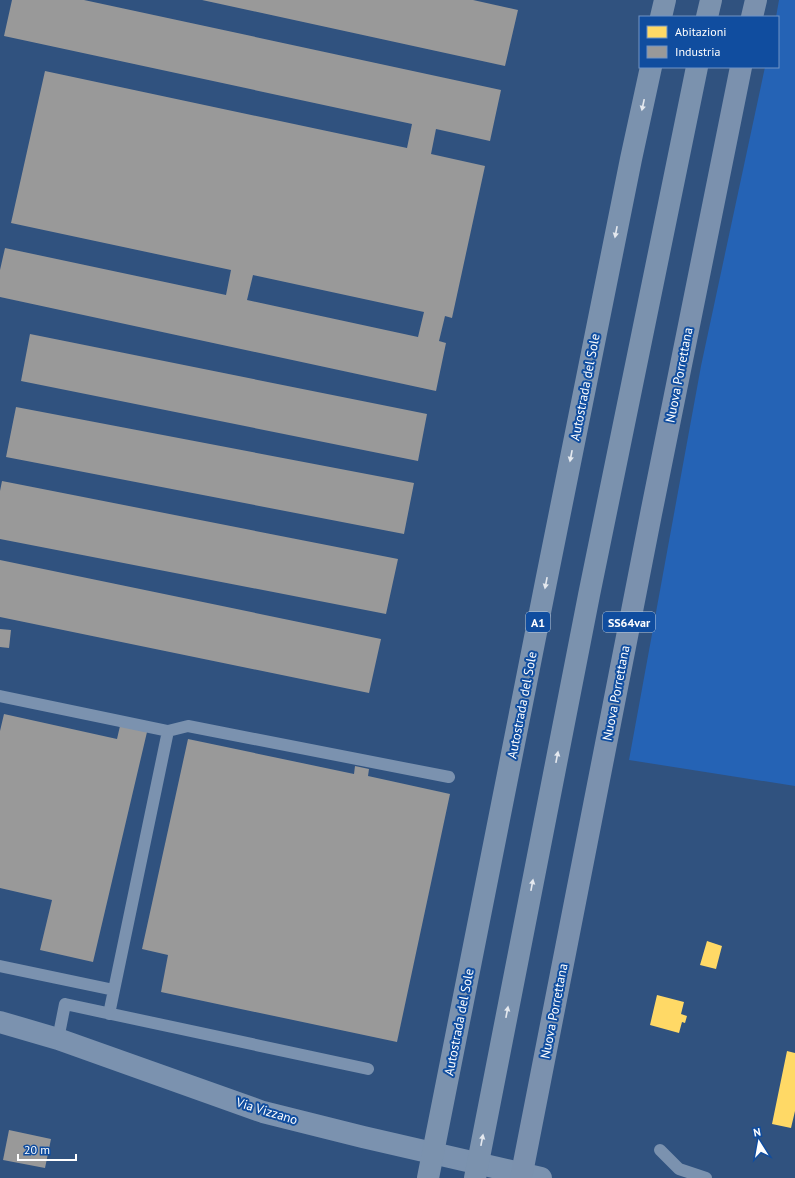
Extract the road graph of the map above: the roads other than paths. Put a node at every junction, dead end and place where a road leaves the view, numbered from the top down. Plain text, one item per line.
1 (665, 0) edge
2 (711, 0) edge
3 (756, 0) edge
4 (661, 16) edge
5 (707, 16) edge
6 (752, 16) edge
7 (651, 68) edge
8 (697, 68) edge
9 (741, 68) edge
10 (0, 696) edge
11 (168, 730) junction
12 (449, 778) dead end
13 (0, 966) edge
14 (114, 990) junction
15 (109, 1014) junction
16 (1, 1026) edge
17 (58, 1039) junction
18 (368, 1069) dead end
19 (660, 1150) dead end
20 (428, 1178) edge
21 (475, 1178) edge
22 (521, 1178) edge
23 (541, 1178) edge
24 (706, 1178) edge

1 - 4 highway
2 - 5 highway
3 - 6 highway
7 -> 20 highway, Autostrada del Sole / A1
21 -> 8 highway
9 - 22 highway, Nuova Porrettana / SS64var
10 - 11 lane
11 - 12 lane
11 - 14 lane
13 - 14 lane
14 - 15 lane
15 - 17 lane
15 - 18 lane
16 - 17 street, Via Vizzano
17 - 23 street, Via Vizzano
19 - 24 lane

